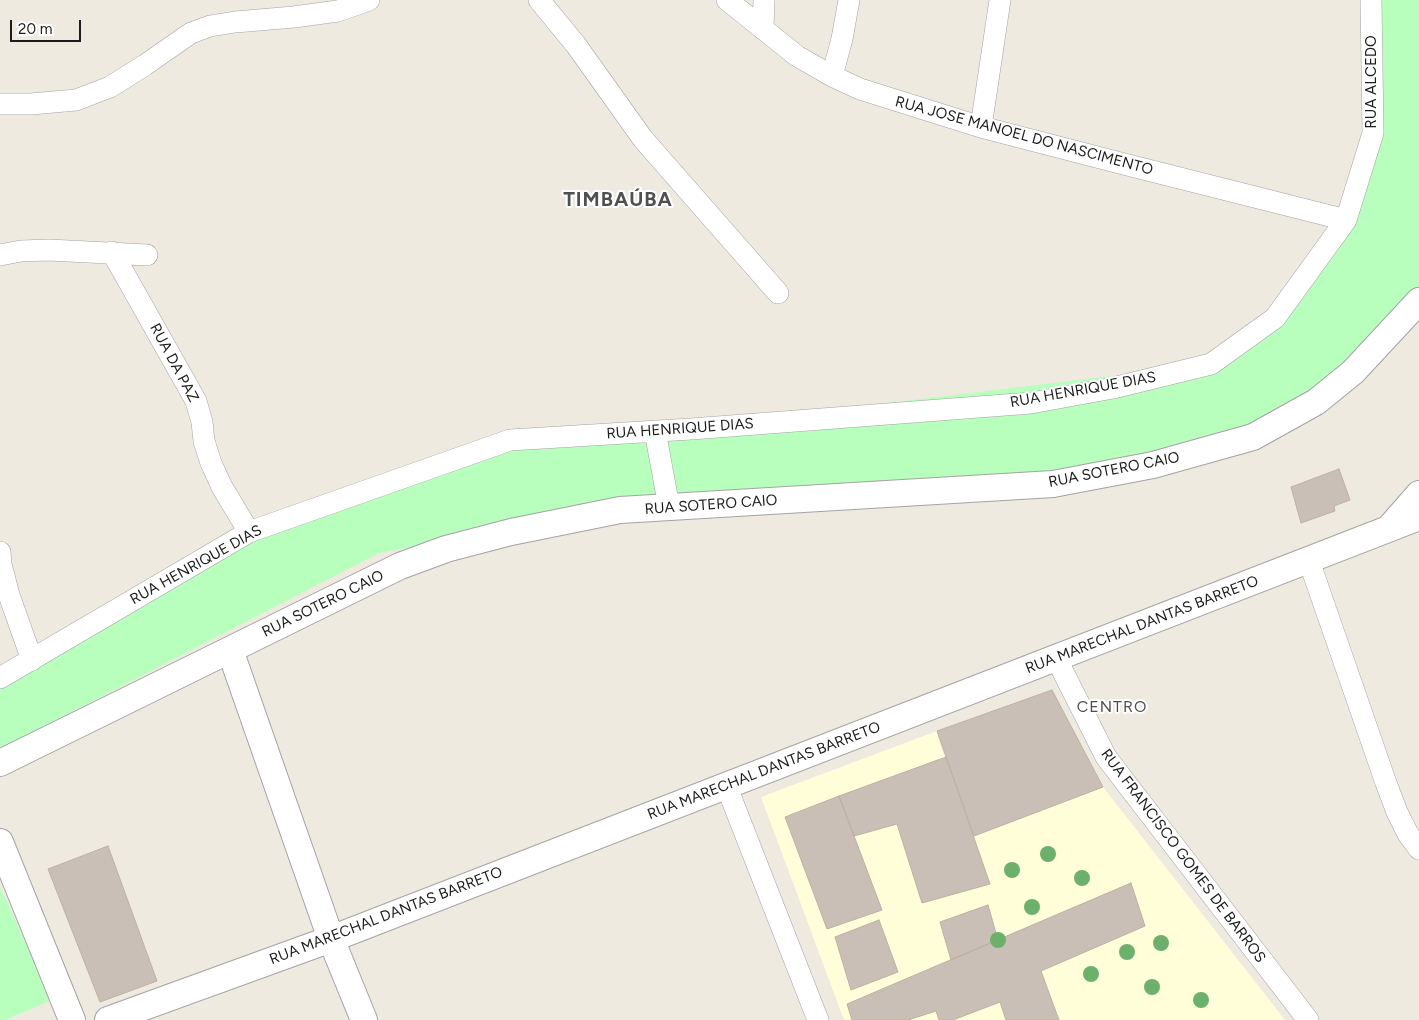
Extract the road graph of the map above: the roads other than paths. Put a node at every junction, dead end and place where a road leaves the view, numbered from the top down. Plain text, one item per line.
1 (369, 0) edge
2 (539, 0) edge
3 (727, 0) edge
4 (764, 0) edge
5 (850, 0) edge
6 (1000, 0) edge
7 (1371, 0) edge
8 (763, 29) junction
9 (832, 76) junction
10 (0, 104) edge
11 (981, 126) junction
12 (1346, 220) junction
13 (112, 252) junction
14 (147, 254) dead end
15 (0, 255) edge
16 (778, 294) dead end
17 (1419, 301) edge
18 (655, 431) junction
19 (1419, 494) edge
20 (669, 507) junction
21 (1419, 517) edge
22 (1389, 528) junction
23 (249, 532) junction
24 (0, 552) edge
25 (1309, 561) junction
26 (230, 650) junction
27 (1056, 658) junction
28 (32, 660) junction
29 (0, 678) edge
30 (0, 763) edge
31 (726, 786) junction
32 (0, 842) edge
33 (1414, 842) edge
34 (331, 939) junction
35 (72, 1020) edge
36 (108, 1020) edge
37 (364, 1020) edge
38 (818, 1020) edge
39 (1308, 1020) edge

1 - 10 street
2 - 16 street
3 - 8 street, RUA JOSE MANOEL DO NASCIMENTO
4 - 8 street
5 - 9 street
6 - 11 street
7 - 12 street, RUA ALCEDO
8 - 9 street, RUA JOSE MANOEL DO NASCIMENTO
9 - 11 street, RUA JOSE MANOEL DO NASCIMENTO
11 - 12 street, RUA JOSE MANOEL DO NASCIMENTO
12 - 18 street, RUA HENRIQUE DIAS
13 - 14 street
13 - 15 street
13 - 23 street, RUA DA PAZ
17 - 20 street, RUA SOTERO CAIO
18 - 20 street
18 - 23 street, RUA HENRIQUE DIAS
19 - 22 street
20 - 26 street, RUA SOTERO CAIO
21 - 22 street, RUA MARECHAL DANTAS BARRETO
22 - 25 street, RUA MARECHAL DANTAS BARRETO
23 - 28 street, RUA HENRIQUE DIAS
24 - 28 street
25 - 27 street, RUA MARECHAL DANTAS BARRETO
25 - 33 street
26 - 30 street, RUA SOTERO CAIO
26 - 34 street
27 - 31 street, RUA MARECHAL DANTAS BARRETO
27 - 39 street, RUA FRANCISCO GOMES DE BARROS
28 - 29 street, RUA HENRIQUE DIAS
31 - 34 street, RUA MARECHAL DANTAS BARRETO
31 - 38 street
32 - 35 street
34 - 36 street, RUA MARECHAL DANTAS BARRETO
34 - 37 street

